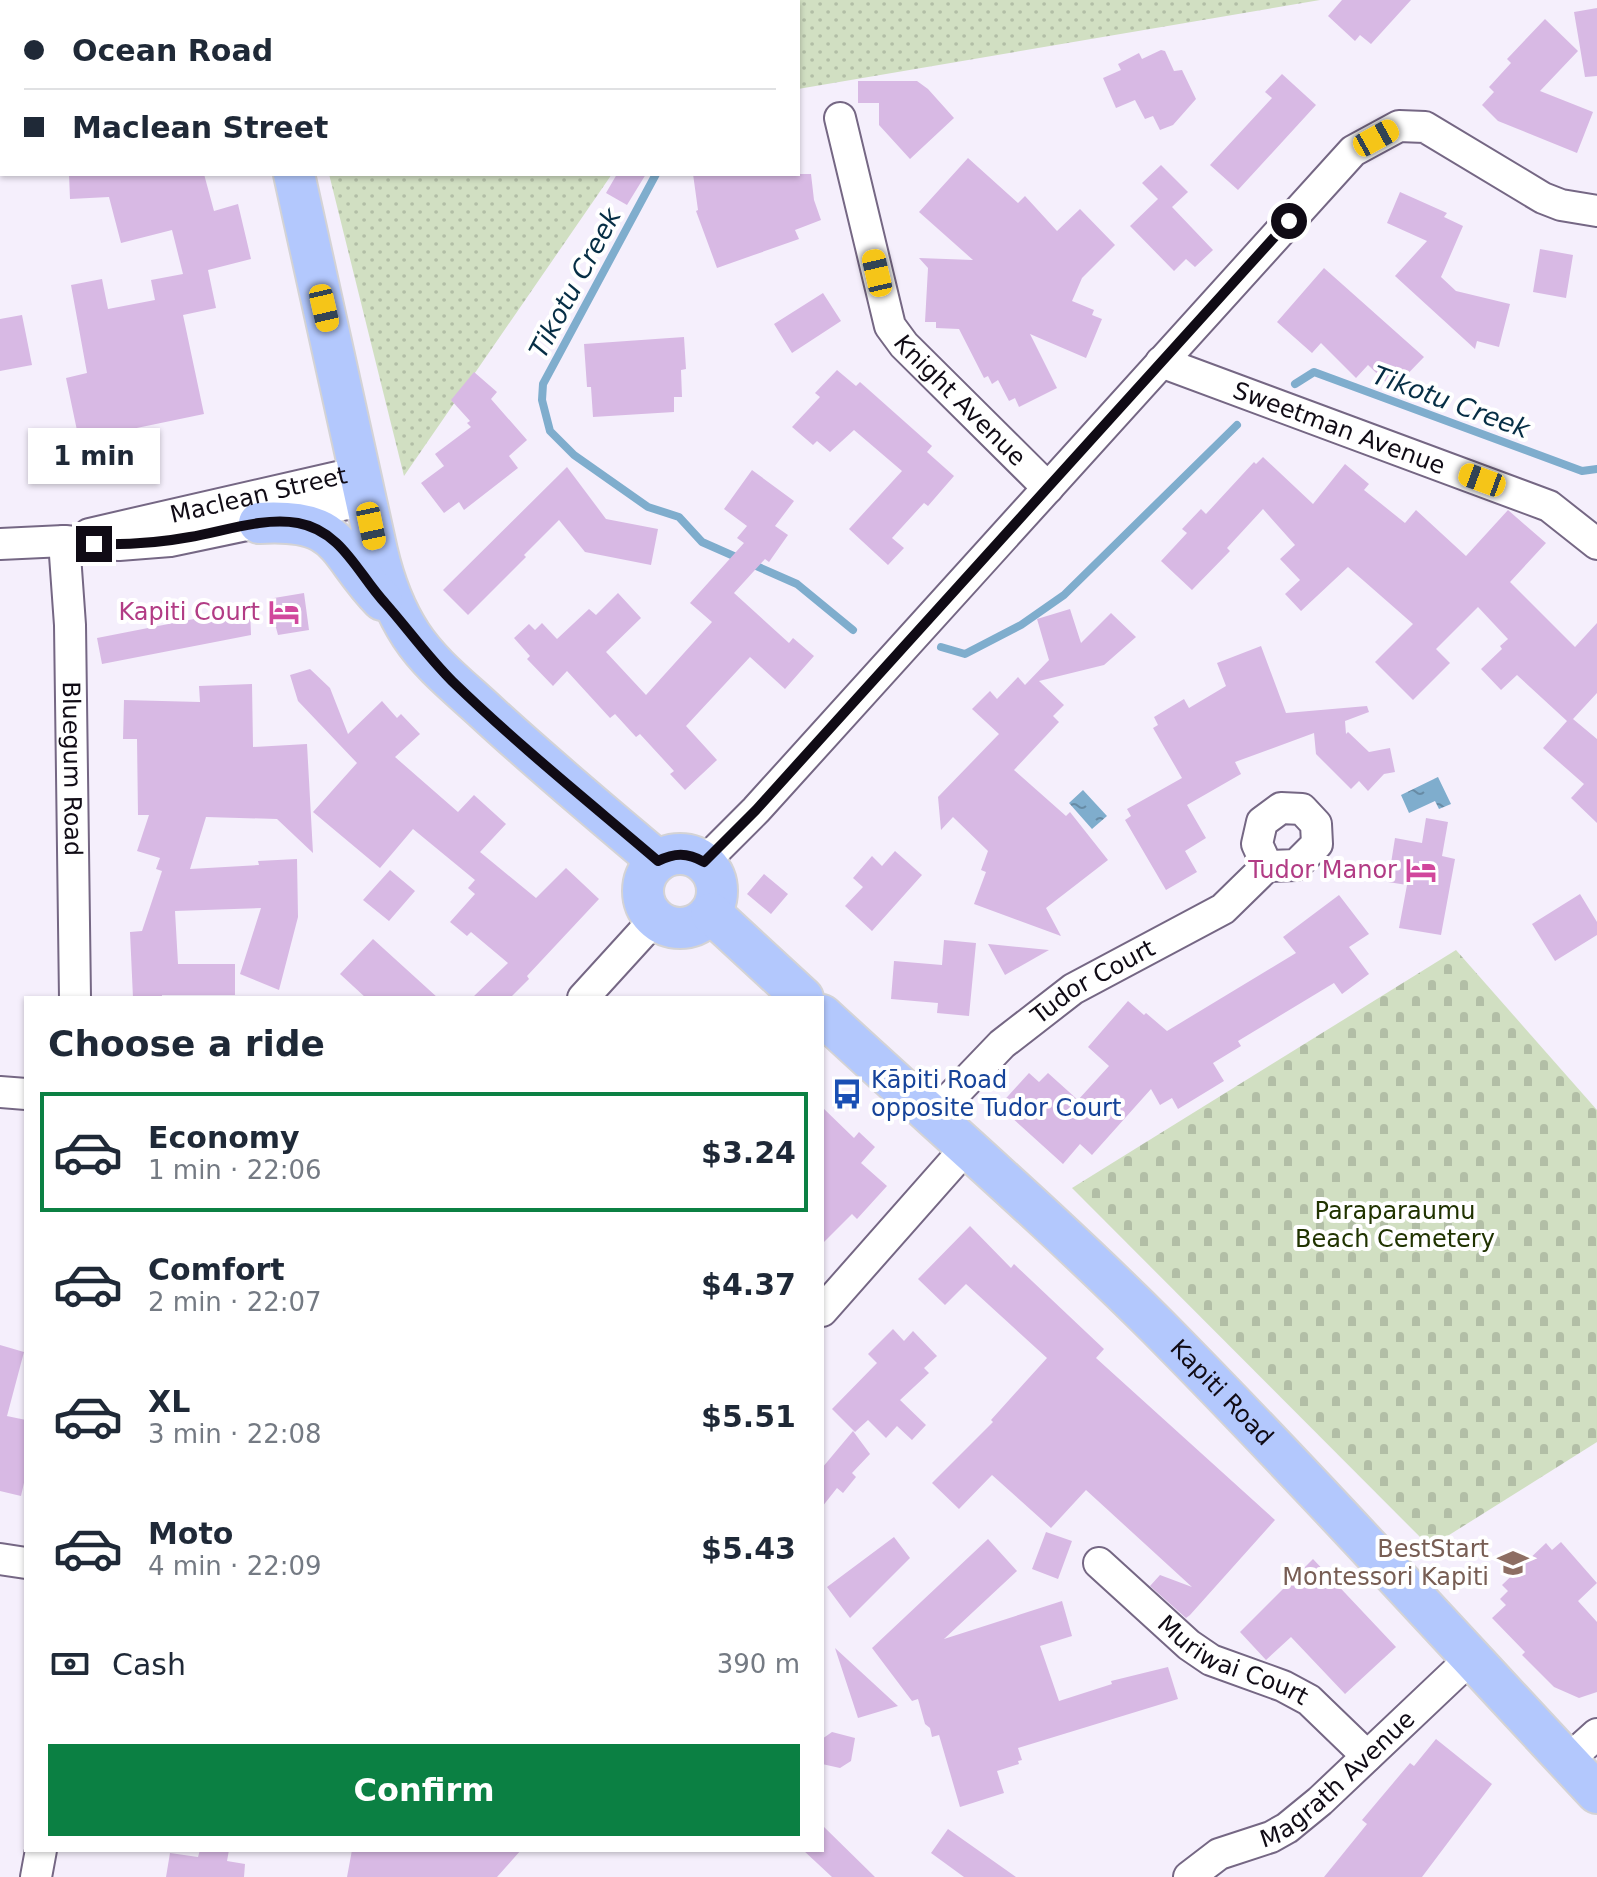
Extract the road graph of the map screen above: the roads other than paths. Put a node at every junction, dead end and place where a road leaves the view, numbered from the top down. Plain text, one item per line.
1 (840, 118) dead end
2 (294, 176) edge
3 (1597, 211) edge
4 (1161, 362) junction
5 (362, 486) junction
6 (1048, 488) junction
7 (259, 523) junction
8 (64, 541) junction
9 (0, 544) edge
10 (1597, 544) edge
11 (402, 620) junction
12 (658, 861) junction
13 (704, 862) junction
14 (1267, 866) dead end
15 (711, 913) junction
16 (655, 919) junction
17 (75, 996) edge
18 (585, 996) edge
19 (801, 996) edge
20 (824, 1017) edge
21 (0, 1092) edge
22 (24, 1094) edge
23 (932, 1117) junction
24 (966, 1148) junction
25 (824, 1309) edge
26 (0, 1559) edge
27 (24, 1563) edge
28 (1099, 1563) dead end
29 (1471, 1658) junction
30 (1597, 1734) edge
31 (1367, 1756) junction
32 (1567, 1761) junction
33 (1597, 1793) edge
34 (41, 1852) edge
35 (36, 1877) edge
36 (1189, 1877) edge

1 - 6 street, Knight Avenue
2 - 5 main road
3 - 4 street
4 - 6 street
4 - 10 street, Sweetman Avenue
5 - 7 street, Maclean Street
5 - 8 street, Maclean Street
5 - 11 main road
6 - 13 street
7 - 8 street, Maclean Street
7 - 11 main road
8 - 9 street, Maclean Street
8 - 17 street, Bluegum Road
11 - 12 main road
12 - 13 main road
12 - 16 main road
13 - 15 main road
14 - 23 street, Tudor Court
15 - 16 main road
15 - 19 main road
16 - 18 street
20 - 23 main road, Kapiti Road
21 - 22 street
23 - 24 main road, Kapiti Road
24 - 25 street
24 - 29 main road, Kapiti Road
26 - 27 street
28 - 31 street, Muriwai Court
29 - 31 street, Magrath Avenue
29 - 32 main road, Kapiti Road
30 - 32 street
31 - 36 street, Magrath Avenue
32 - 33 main road, Kapiti Road
34 - 35 street

